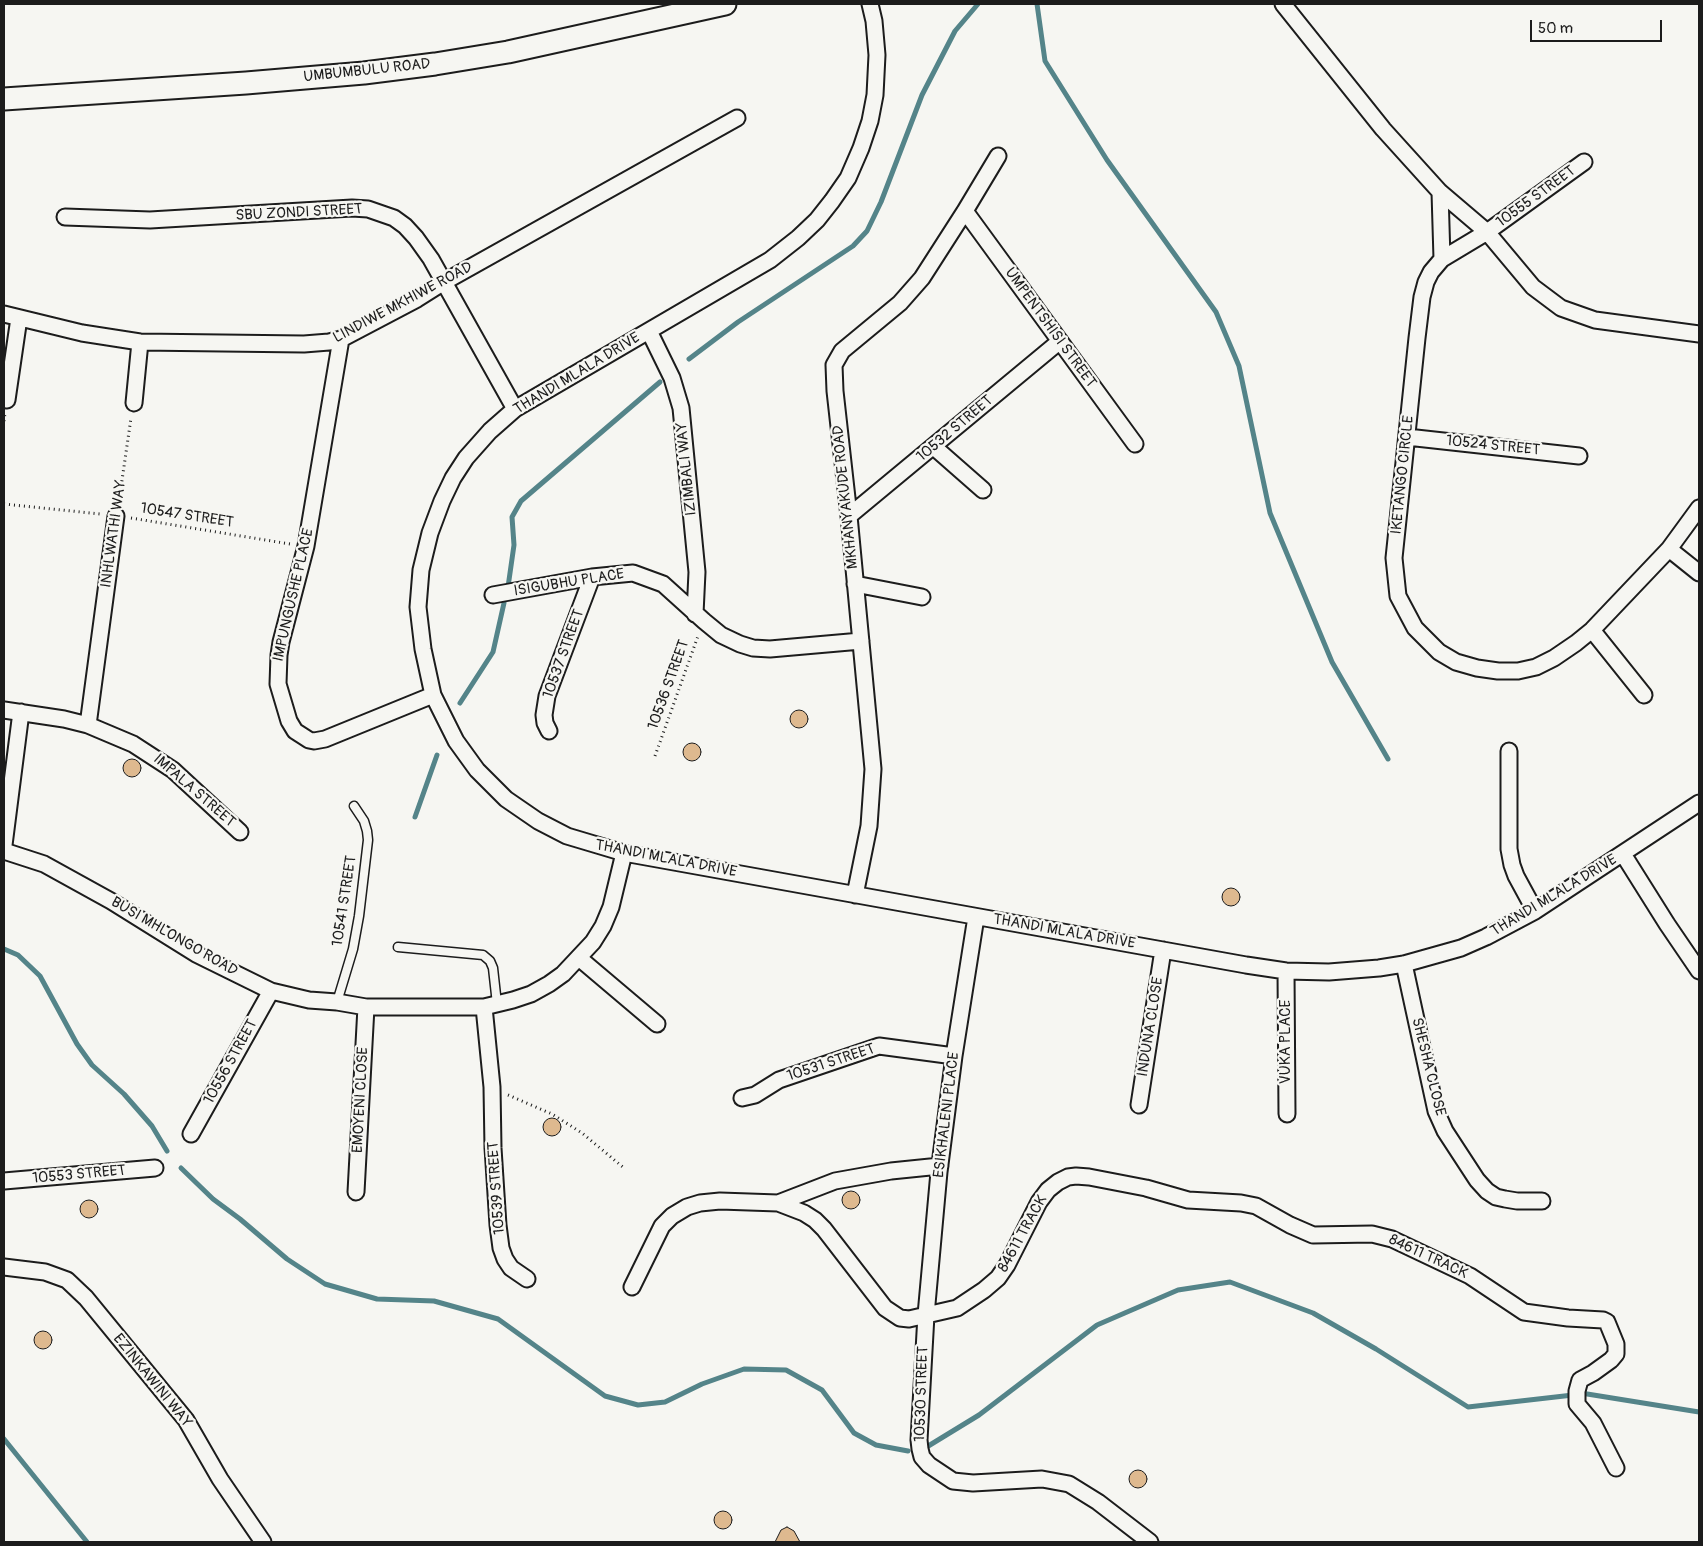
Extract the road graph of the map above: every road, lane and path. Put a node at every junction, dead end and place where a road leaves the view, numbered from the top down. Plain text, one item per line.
1 (725, 4) edge
2 (870, 4) edge
3 (1283, 4) edge
4 (4, 99) edge
5 (737, 118) dead end
6 (998, 156) dead end
7 (1584, 162) dead end
8 (1440, 192) junction
9 (965, 211) junction
10 (65, 217) dead end
11 (1487, 232) junction
12 (1442, 259) junction
13 (444, 282) junction
14 (4, 314) edge
15 (19, 318) junction
16 (650, 331) junction
17 (1699, 334) edge
18 (341, 339) junction
19 (1060, 341) junction
20 (140, 342) junction
21 (7, 400) dead end
22 (134, 403) joint
23 (515, 409) junction
24 (1407, 437) junction
25 (1135, 444) dead end
26 (934, 447) junction
27 (1579, 456) dead end
28 (983, 490) dead end
29 (4, 504) edge
30 (1699, 508) edge
31 (116, 516) junction
32 (849, 516) junction
33 (306, 546) junction
34 (1669, 548) junction
35 (1699, 573) edge
36 (592, 577) junction
37 (855, 584) junction
38 (493, 595) dead end
39 (922, 597) dead end
40 (699, 618) junction
41 (1592, 630) junction
42 (860, 642) junction
43 (433, 695) junction
44 (1644, 695) dead end
45 (4, 710) edge
46 (21, 712) junction
47 (88, 725) junction
48 (549, 731) dead end
49 (1509, 751) dead end
50 (655, 756) dead end
51 (1699, 803) edge
52 (354, 806) dead end
53 (240, 832) dead end
54 (4, 845) edge
55 (4, 851) edge
56 (624, 853) junction
57 (1623, 854) junction
58 (855, 895) junction
59 (1535, 911) junction
60 (976, 917) junction
61 (398, 947) dead end
62 (1163, 950) junction
63 (579, 958) junction
64 (1404, 964) junction
65 (1286, 971) junction
66 (1699, 971) edge
67 (271, 991) junction
68 (337, 1002) junction
69 (491, 1006) junction
70 (366, 1007) junction
71 (656, 1024) dead end
72 (954, 1056) junction
73 (492, 1087) junction
74 (742, 1098) dead end
75 (1139, 1105) dead end
76 (1286, 1114) dead end
77 (191, 1134) dead end
78 (940, 1166) junction
79 (155, 1168) dead end
80 (624, 1168) dead end
81 (4, 1181) edge
82 (356, 1192) dead end
83 (1542, 1201) dead end
84 (778, 1203) junction
85 (4, 1267) edge
86 (527, 1279) dead end
87 (632, 1287) dead end
88 (926, 1315) junction
89 (1616, 1468) dead end
90 (264, 1542) edge
91 (1150, 1542) edge

1 - 4 main road, UMBUMBULU ROAD
2 - 16 street, THANDI MLALA DRIVE
3 - 8 street
5 - 13 street, LINDIWE MKHIWE ROAD
6 - 9 street, MKHANYAKUDE ROAD
7 - 11 street, 10555 STREET
8 - 11 street
8 - 12 street
9 - 19 street, UMPENTSHISI STREET
9 - 32 street, MKHANYAKUDE ROAD
10 - 13 street, SBU ZONDI STREET
11 - 12 street, IKETANGO CIRCLE
11 - 17 street
12 - 24 street, IKETANGO CIRCLE
13 - 18 street, LINDIWE MKHIWE ROAD
13 - 23 street, SBU ZONDI STREET
14 - 15 street, LINDIWE MKHIWE ROAD
15 - 20 street, LINDIWE MKHIWE ROAD
15 - 21 street
16 - 23 street, THANDI MLALA DRIVE
16 - 40 street, IZIMBALI WAY
18 - 20 street, LINDIWE MKHIWE ROAD
18 - 33 street, IMPUNGUSHE PLACE
19 - 25 street, UMPENTSHISI STREET
19 - 26 street, 10532 STREET
20 - 22 street
22 - 31 path, INHLWATHI WAY
23 - 43 street, THANDI MLALA DRIVE
24 - 27 street, 10524 STREET
24 - 41 street, IKETANGO CIRCLE
26 - 28 street
26 - 32 street, 10532 STREET
29 - 31 path, 10547 STREET
30 - 34 street, IKETANGO CIRCLE
31 - 33 path, 10547 STREET
31 - 47 street, INHLWATHI WAY
32 - 37 street, MKHANYAKUDE ROAD
33 - 43 street, IMPUNGUSHE PLACE
34 - 35 street
34 - 41 street, IKETANGO CIRCLE
36 - 38 street, ISIGUBHU PLACE
36 - 40 street, ISIGUBHU PLACE
36 - 48 street, 10537 STREET
37 - 39 street
37 - 42 street, MKHANYAKUDE ROAD
40 - 42 street, ISIGUBHU PLACE
40 - 50 path, 10536 STREET
41 - 44 street
42 - 58 street, MKHANYAKUDE ROAD
43 - 56 street, THANDI MLALA DRIVE
45 - 46 street, IMPALA STREET
46 - 47 street, IMPALA STREET
46 - 54 street
47 - 53 street, IMPALA STREET
49 - 59 street
51 - 57 street, THANDI MLALA DRIVE
52 - 68 lane, 10541 STREET
55 - 67 street, BUSI MHLONGO ROAD
56 - 58 street, THANDI MLALA DRIVE
56 - 63 street, BUSI MHLONGO ROAD
57 - 59 street, THANDI MLALA DRIVE
57 - 66 street
58 - 60 street, THANDI MLALA DRIVE
59 - 64 street, THANDI MLALA DRIVE
60 - 62 street, THANDI MLALA DRIVE
60 - 72 street, ESIKHALENI PLACE
61 - 69 lane
62 - 65 street, THANDI MLALA DRIVE
62 - 75 street, INDUNA CLOSE
63 - 69 street, BUSI MHLONGO ROAD
63 - 71 street
64 - 65 street, THANDI MLALA DRIVE
64 - 83 street, SHESHA CLOSE
65 - 76 street, VUKA PLACE
67 - 68 street, BUSI MHLONGO ROAD
67 - 77 street, 10556 STREET
68 - 70 street, BUSI MHLONGO ROAD
69 - 70 street, BUSI MHLONGO ROAD
69 - 73 street, 10539 STREET
70 - 82 street, EMOYENI CLOSE
72 - 74 street, 10531 STREET
72 - 78 street, ESIKHALENI PLACE
73 - 80 path
73 - 86 street, 10539 STREET
78 - 84 street
78 - 88 street, ESIKHALENI PLACE
79 - 81 street, 10553 STREET
84 - 87 street
84 - 88 street
85 - 90 street, EZINKAWINI WAY
88 - 89 street, 84611 TRACK
88 - 91 street, 10530 STREET

